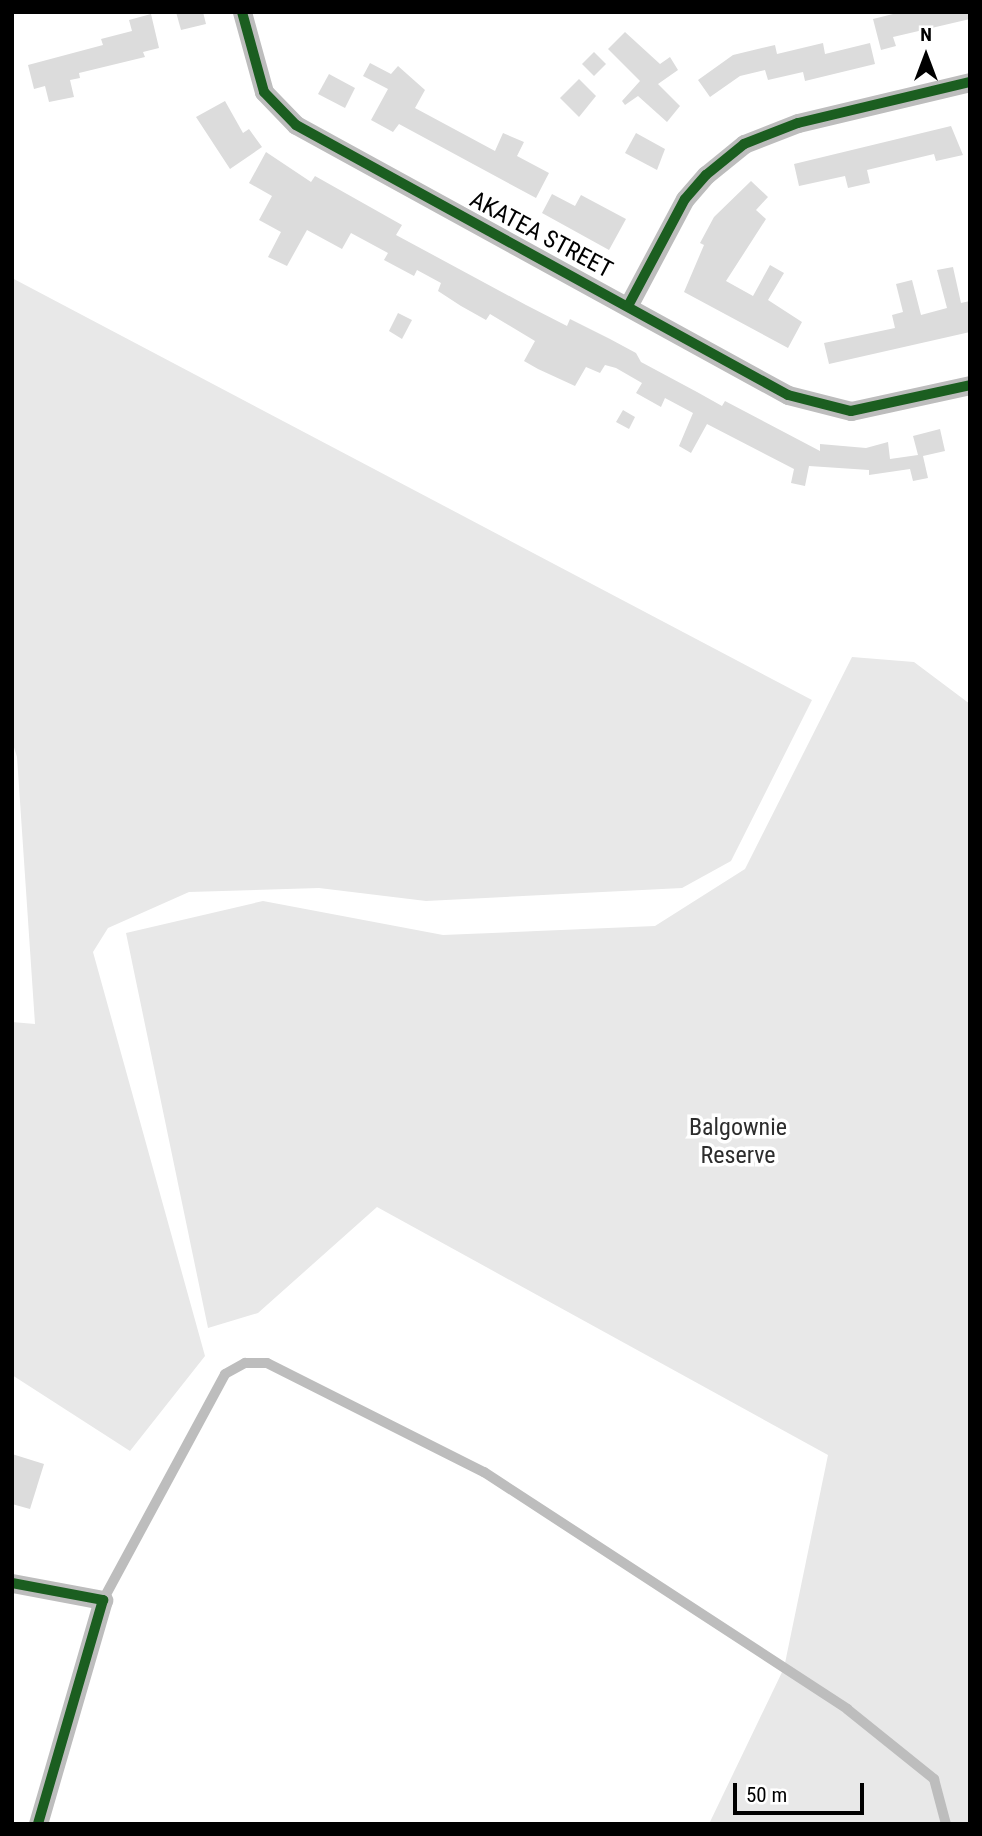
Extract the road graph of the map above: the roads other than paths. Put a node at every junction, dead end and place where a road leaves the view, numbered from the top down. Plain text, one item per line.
1 (242, 12) edge
2 (970, 82) edge
3 (628, 306) junction
4 (970, 385) edge
5 (12, 1583) edge
6 (103, 1601) junction
7 (38, 1824) edge
8 (946, 1824) edge

1 - 3 street, AKATEA STREET
2 - 3 street
3 - 4 street, AKATEA STREET
5 - 6 street
6 - 7 street
6 - 8 lane

